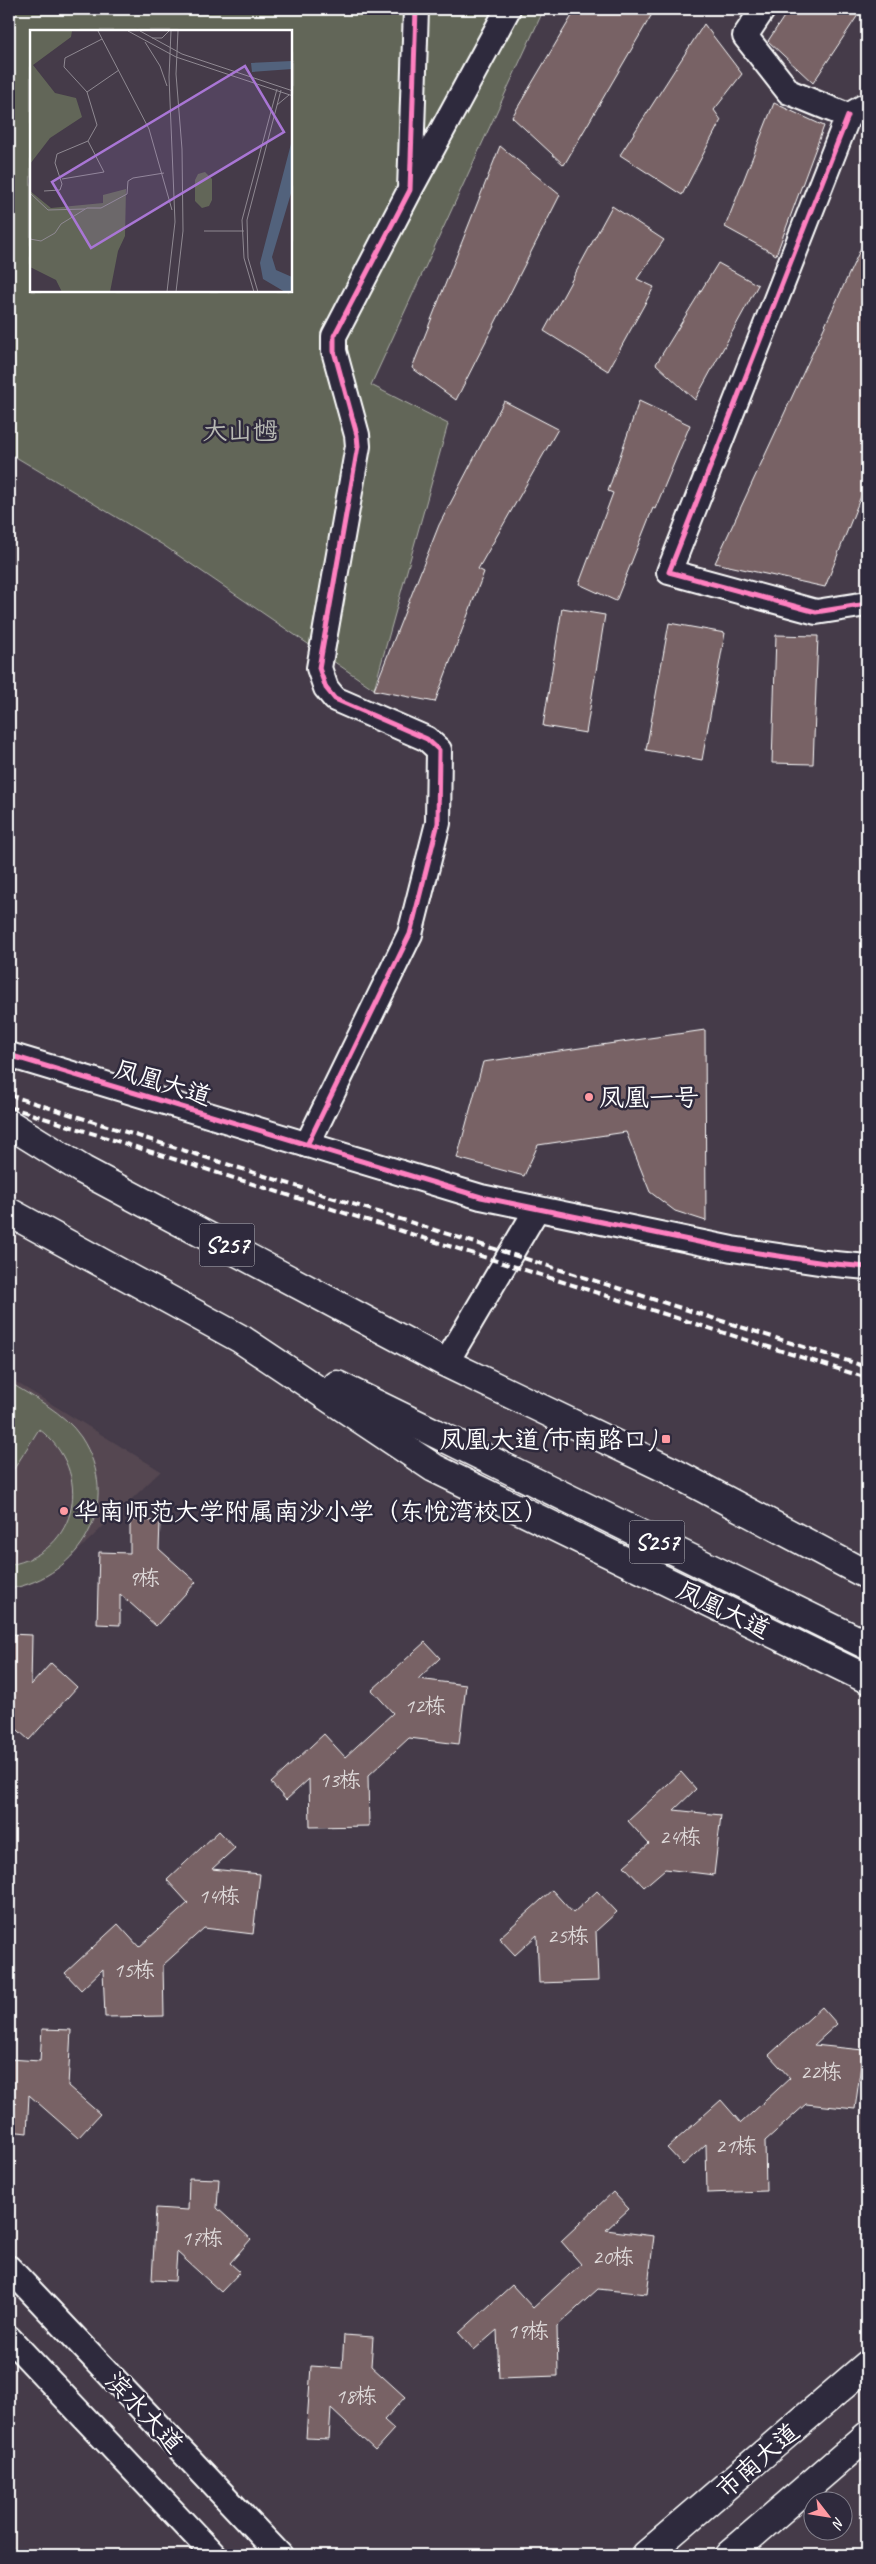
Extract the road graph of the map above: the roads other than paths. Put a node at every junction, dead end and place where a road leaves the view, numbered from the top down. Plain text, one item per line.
1 (416, 9) edge
2 (508, 9) edge
3 (763, 9) edge
4 (858, 111) edge
5 (410, 190) junction
6 (867, 604) edge
7 (9, 1054) edge
8 (9, 1124) edge
9 (307, 1146) junction
10 (537, 1209) junction
11 (9, 1212) edge
12 (867, 1267) edge
13 (241, 1338) junction
14 (446, 1363) junction
15 (867, 1575) edge
16 (867, 1645) edge
17 (867, 1679) edge
18 (9, 2268) edge
19 (9, 2338) edge
20 (867, 2365) edge
21 (867, 2436) edge
22 (214, 2555) edge
23 (280, 2555) edge
24 (646, 2555) edge
25 (729, 2555) edge

1 - 5 street
2 - 5 street
3 - 4 street
4 - 6 street
5 - 9 street
7 - 9 street, 凤凰大道
8 - 14 main road, S257
9 - 10 street, 凤凰大道
10 - 12 street, 凤凰大道
10 - 14 street
11 - 13 main road, 凤凰大道 / S257
13 - 16 main road, S257
13 - 17 main road, 凤凰大道 / S257
14 - 15 main road, S257
18 - 23 street, 滨水大道
19 - 22 street, 滨水大道
20 - 24 main road, 市南大道
21 - 25 main road

